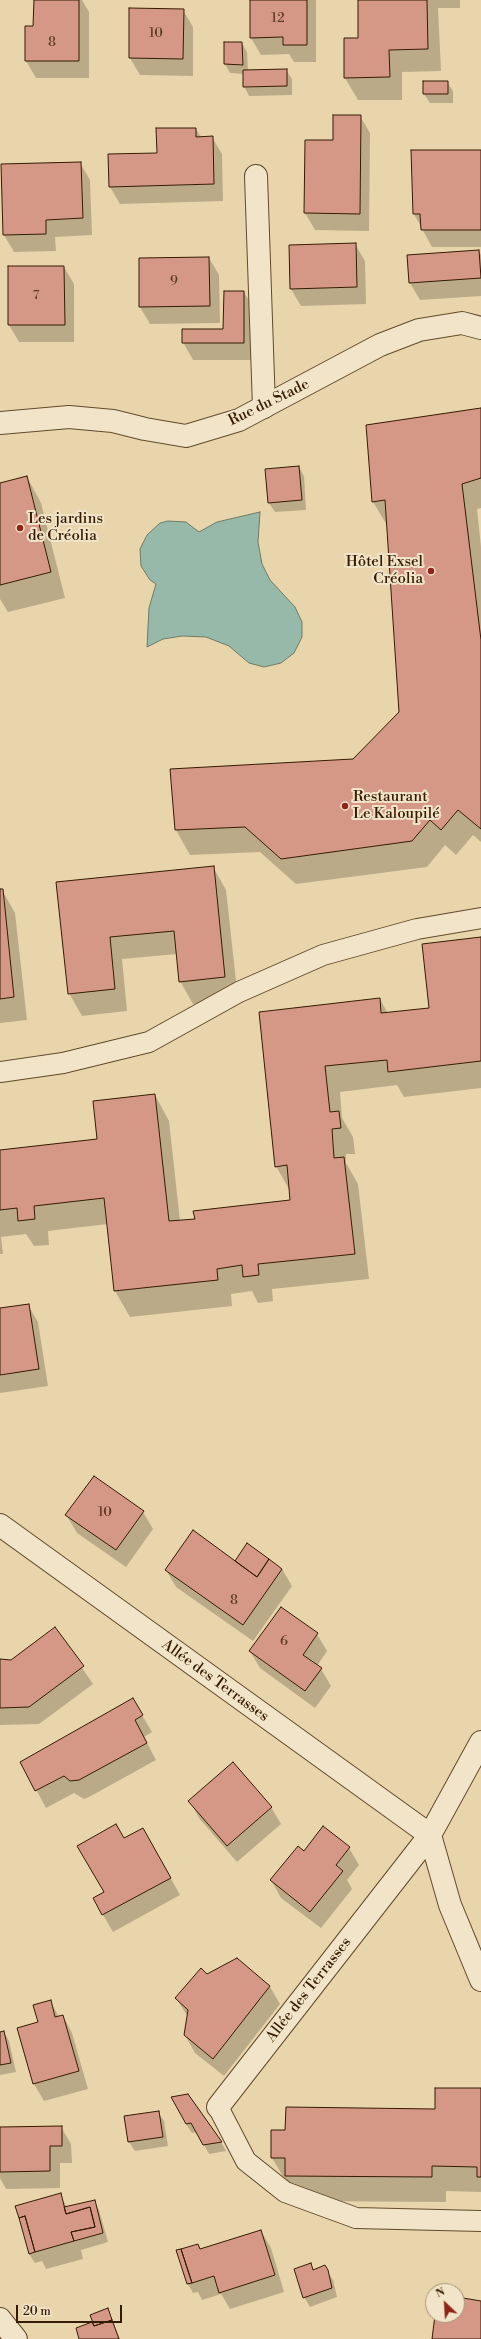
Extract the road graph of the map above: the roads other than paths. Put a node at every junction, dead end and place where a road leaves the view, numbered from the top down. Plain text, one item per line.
1 (256, 176) dead end
2 (481, 328) edge
3 (264, 407) junction
4 (0, 423) edge
5 (481, 918) edge
6 (0, 1072) edge
7 (0, 1525) edge
8 (481, 1742) edge
9 (430, 1835) junction
10 (481, 1980) edge
11 (218, 2107) joint
12 (481, 2221) edge
13 (0, 2319) edge
14 (16, 2339) edge

1 - 3 street
2 - 3 street, Rue du Stade
3 - 4 street, Rue du Stade
5 - 6 lane
7 - 9 street, Allée des Terrasses
8 - 9 street, Allée des Terrasses
9 - 10 street
9 - 11 street, Allée des Terrasses
11 - 12 lane
13 - 14 street

